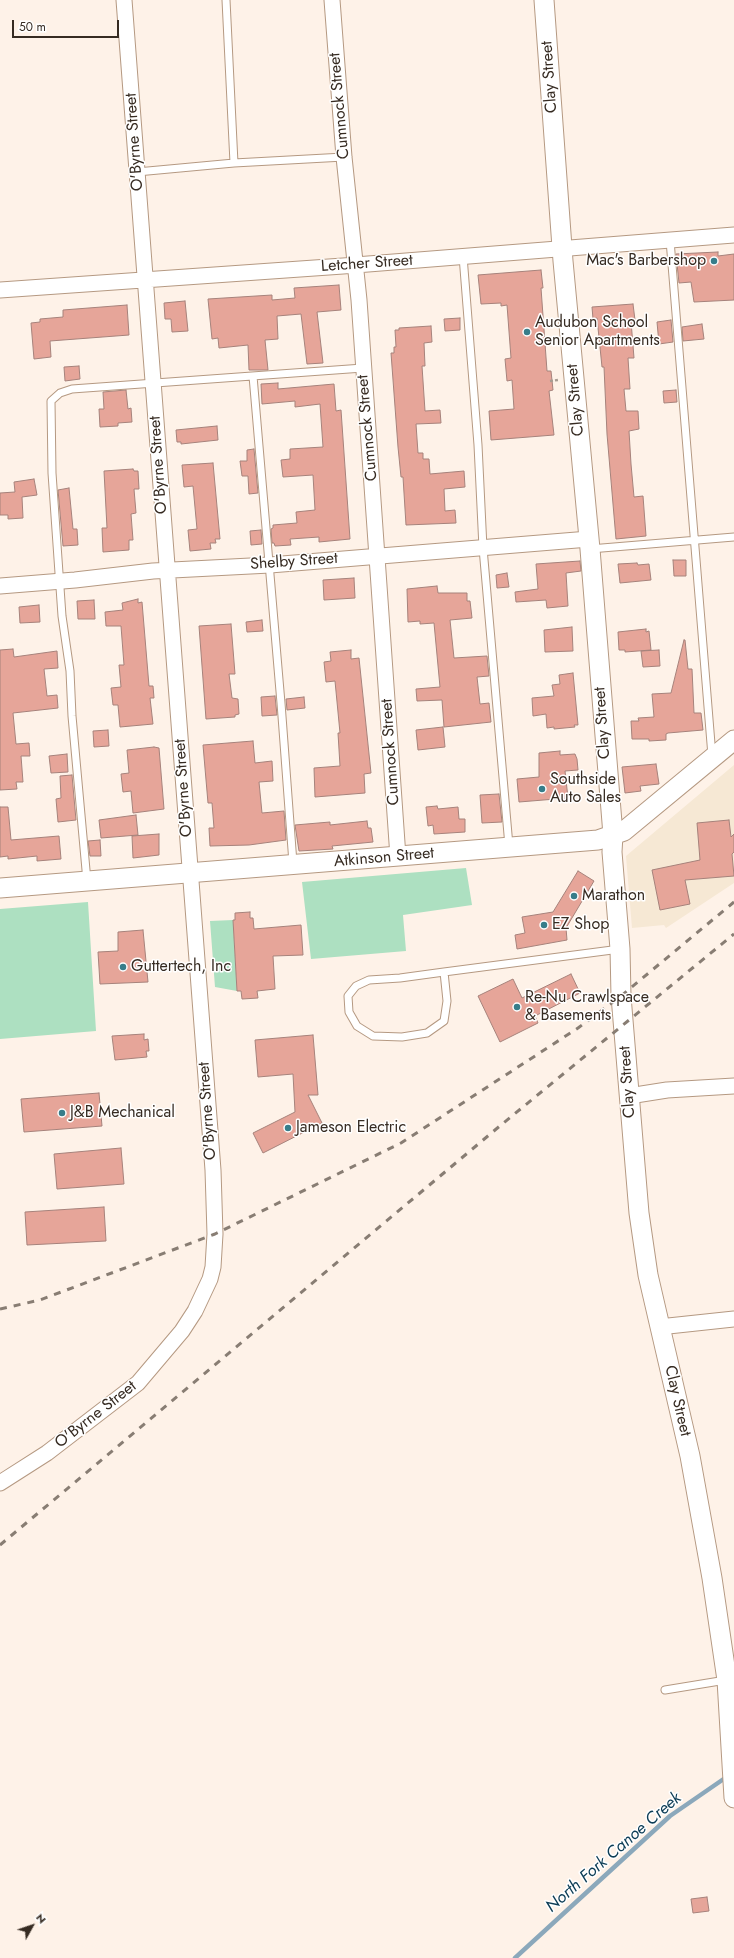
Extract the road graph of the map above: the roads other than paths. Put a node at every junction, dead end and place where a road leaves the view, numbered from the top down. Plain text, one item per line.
1 (124, 0) edge
2 (226, 0) edge
3 (332, 0) edge
4 (544, 0) edge
5 (344, 157) junction
6 (234, 163) junction
7 (137, 172) junction
8 (734, 235) edge
9 (670, 240) junction
10 (562, 249) junction
11 (463, 256) junction
12 (356, 265) junction
13 (146, 280) junction
14 (0, 290) edge
15 (363, 368) junction
16 (253, 376) junction
17 (153, 383) junction
18 (734, 537) edge
19 (695, 540) junction
20 (589, 544) junction
21 (483, 548) junction
22 (378, 556) junction
23 (270, 565) junction
24 (167, 570) junction
25 (60, 582) junction
26 (0, 586) edge
27 (734, 740) edge
28 (713, 758) junction
29 (612, 835) junction
30 (509, 846) junction
31 (398, 857) junction
32 (293, 866) junction
33 (190, 874) junction
34 (87, 881) junction
35 (0, 888) edge
36 (620, 949) junction
37 (444, 972) junction
38 (734, 1086) edge
39 (628, 1096) junction
40 (734, 1319) edge
41 (659, 1327) junction
42 (0, 1483) edge
43 (727, 1680) junction
44 (665, 1690) dead end
45 (734, 1798) edge

1 - 7 street, O'Byrne Street
2 - 6 lane
3 - 5 street, Cumnock Street
4 - 10 street, Clay Street
5 - 6 lane
5 - 12 street, Cumnock Street
6 - 7 lane
7 - 13 street, O'Byrne Street
8 - 9 street, Letcher Street
9 - 10 street, Letcher Street
9 - 19 lane
10 - 11 street, Letcher Street
10 - 20 street, Clay Street
11 - 12 street, Letcher Street
11 - 21 lane
12 - 13 street, Letcher Street
12 - 15 street, Cumnock Street
13 - 14 street, Letcher Street
13 - 17 street, O'Byrne Street
15 - 16 lane
15 - 22 street, Cumnock Street
16 - 17 lane
16 - 23 lane
17 - 24 street, O'Byrne Street
17 - 25 lane
18 - 19 lane
19 - 20 lane
19 - 28 lane
20 - 21 street, Shelby Street
20 - 29 street, Clay Street
21 - 22 street, Shelby Street
21 - 30 lane
22 - 23 street, Shelby Street
22 - 31 street, Cumnock Street
23 - 24 street, Shelby Street
23 - 32 lane
24 - 25 street, Shelby Street
24 - 33 street, O'Byrne Street
25 - 26 street, Shelby Street
25 - 34 lane
27 - 28 street, Atkinson Street
28 - 29 street, Atkinson Street
29 - 30 street, Atkinson Street
29 - 36 street, Clay Street
30 - 31 street, Atkinson Street
31 - 32 street, Atkinson Street
32 - 33 street, Atkinson Street
33 - 34 street, Atkinson Street
33 - 42 street, O'Byrne Street
34 - 35 street, Atkinson Street
36 - 37 lane
36 - 39 street, Clay Street
37 - 37 lane
38 - 39 street
39 - 41 street, Clay Street
40 - 41 street
41 - 43 street, Clay Street
43 - 44 lane
43 - 45 street, Clay Street

